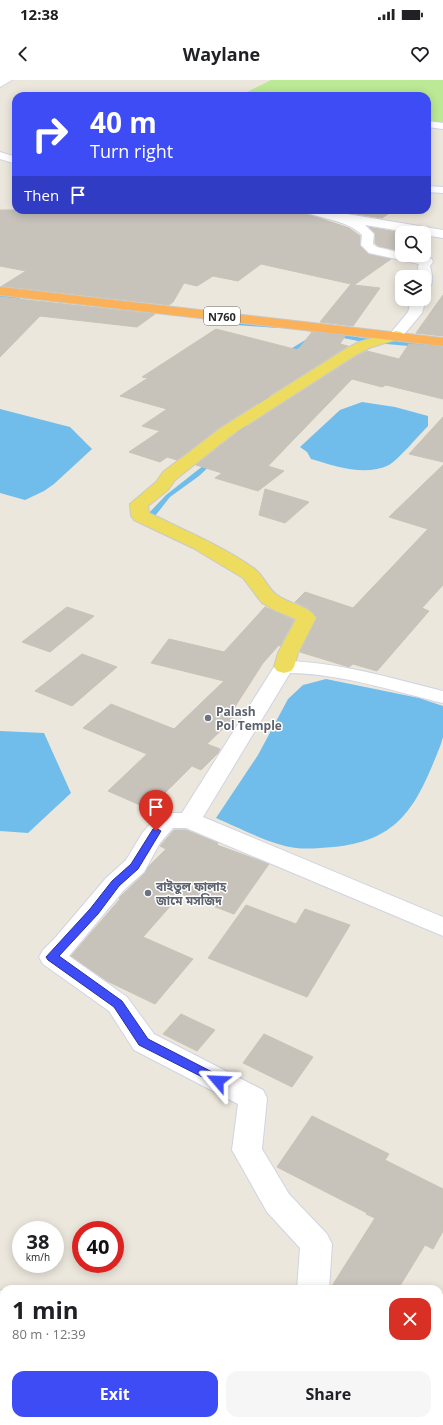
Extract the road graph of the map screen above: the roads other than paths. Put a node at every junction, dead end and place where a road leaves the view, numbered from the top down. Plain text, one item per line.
1 (6, 80) edge
2 (0, 84) edge
3 (431, 124) edge
4 (443, 126) edge
5 (0, 155) edge
6 (12, 160) edge
7 (431, 189) edge
8 (443, 190) edge
9 (323, 214) edge
10 (326, 215) junction
11 (443, 234) edge
12 (425, 270) edge
13 (0, 291) edge
14 (417, 306) edge
15 (396, 336) junction
16 (443, 342) edge
17 (284, 667) junction
18 (443, 697) edge
19 (189, 820) junction
20 (443, 926) edge
21 (313, 1285) edge

1 - 2 street
3 - 4 street
5 - 6 street
7 - 8 street
9 - 10 street
10 - 11 street
10 - 12 street
13 - 15 highway, N760
14 - 15 street
15 - 16 highway, N760
15 - 17 main road
17 - 18 street
17 - 19 street
19 - 20 street
19 - 21 street

